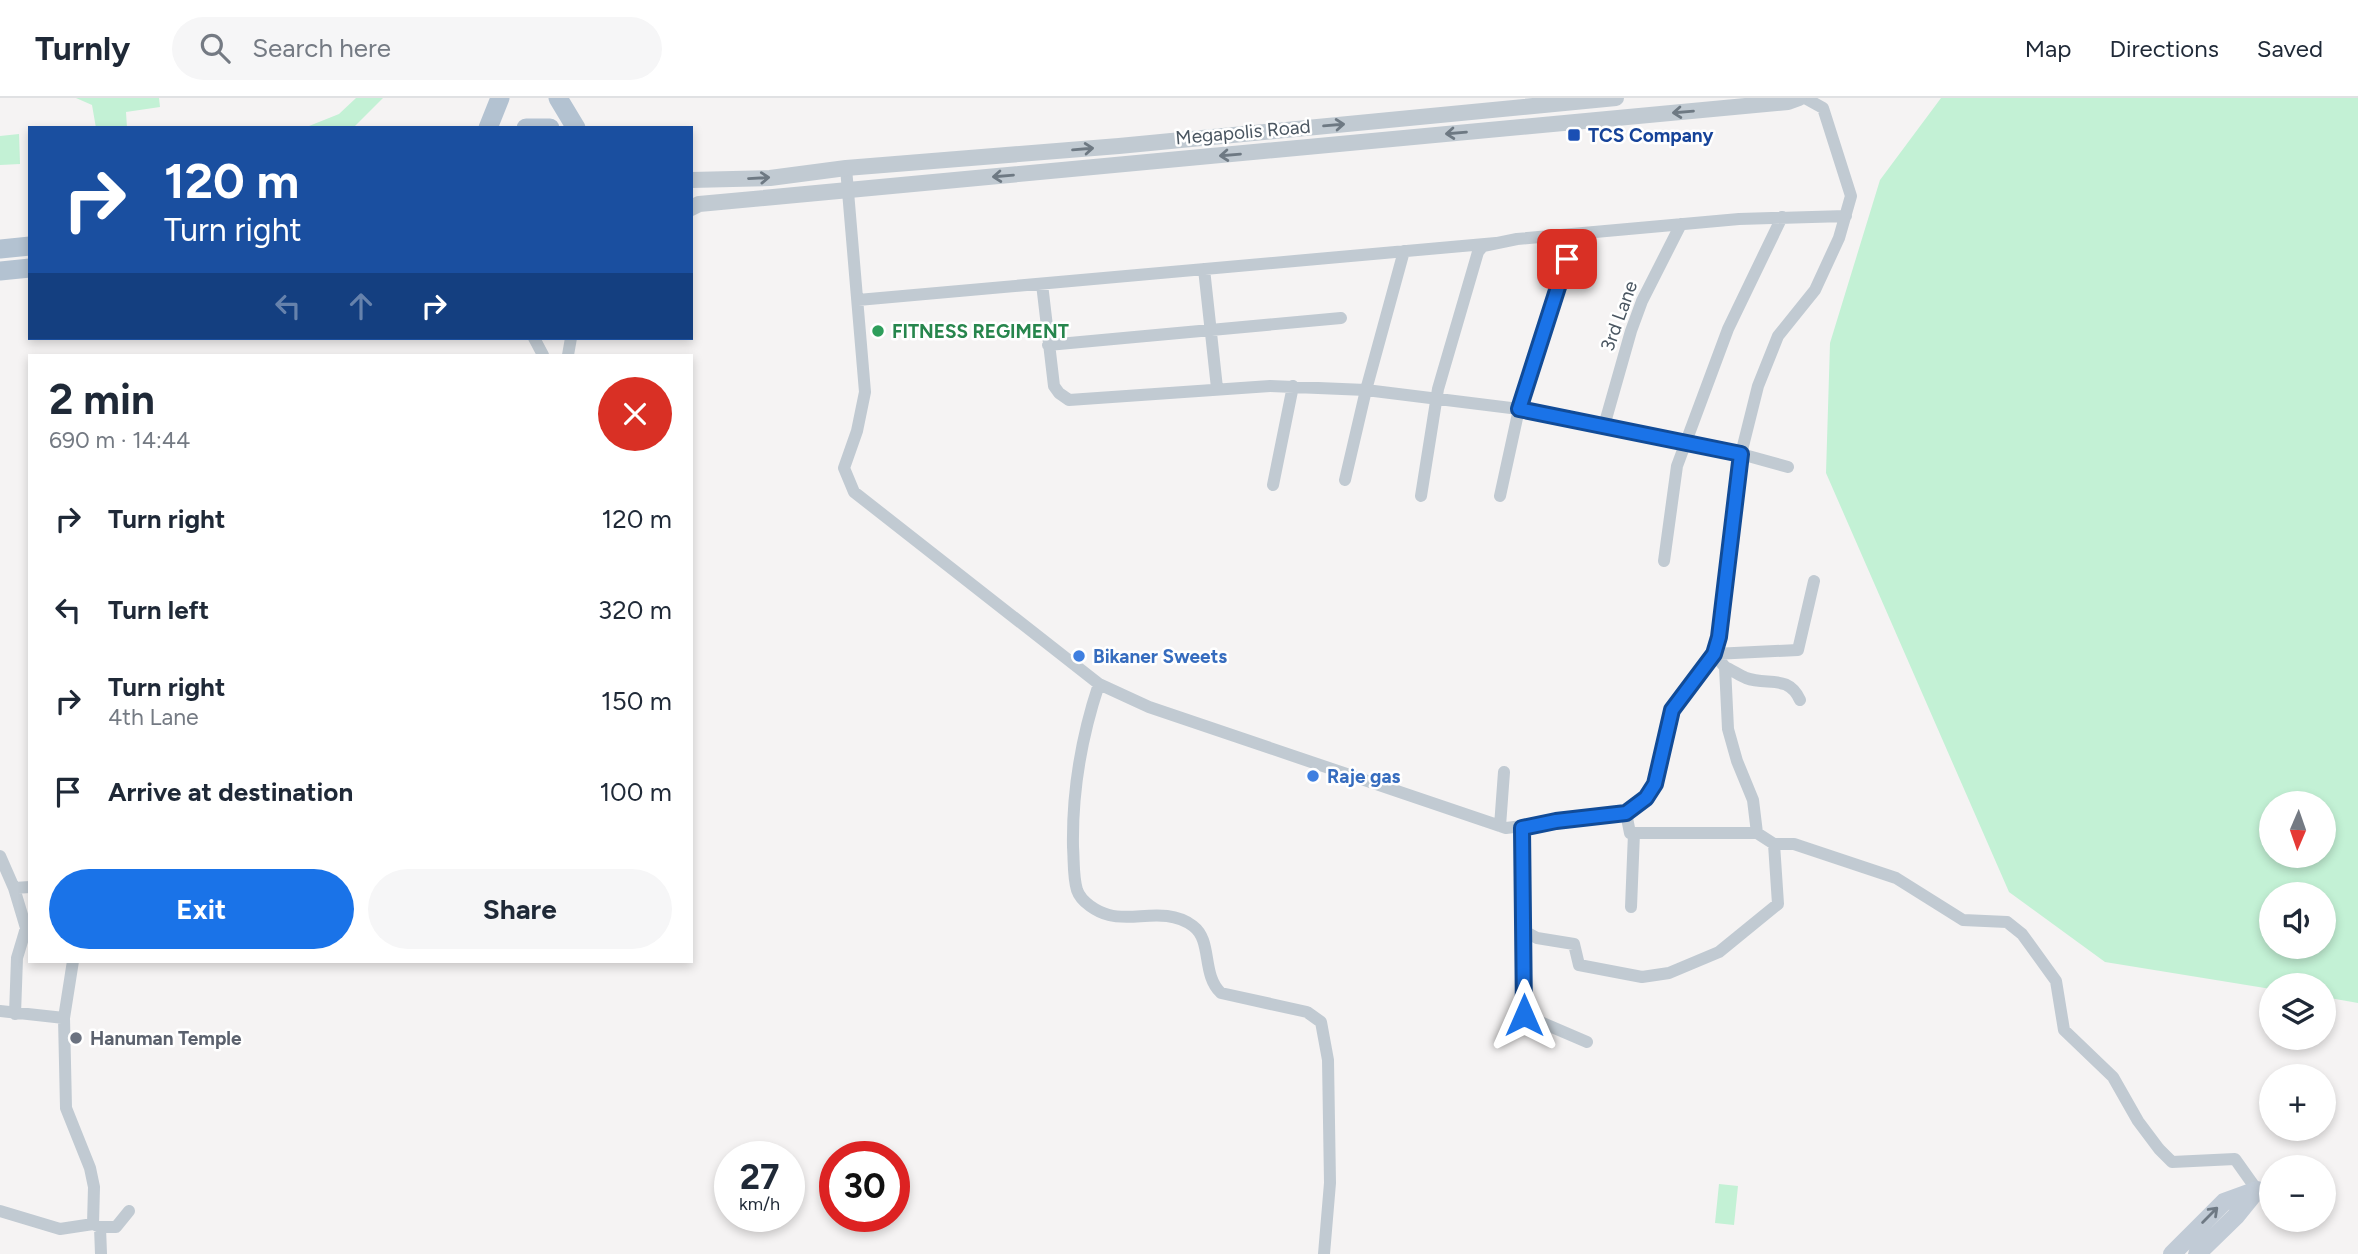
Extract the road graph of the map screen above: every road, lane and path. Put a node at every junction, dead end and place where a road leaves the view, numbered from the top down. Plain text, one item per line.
1 (500, 98) edge
2 (558, 98) edge
3 (1616, 98) edge
4 (1802, 98) edge
5 (489, 126) edge
6 (575, 126) edge
7 (846, 168) junction
8 (693, 180) edge
9 (850, 190) junction
10 (693, 207) edge
11 (1846, 216) junction
12 (1782, 217) junction
13 (1681, 224) junction
14 (1575, 234) junction
15 (1496, 243) junction
16 (28, 246) edge
17 (0, 249) edge
18 (1404, 251) junction
19 (28, 268) edge
20 (1204, 269) junction
21 (0, 271) edge
22 (1042, 284) junction
23 (858, 300) junction
24 (1341, 318) dead end
25 (1210, 332) junction
26 (1048, 345) junction
27 (1293, 386) junction
28 (1217, 388) junction
29 (1366, 390) junction
30 (1438, 398) junction
31 (1519, 409) junction
32 (1604, 426) junction
33 (1686, 443) junction
34 (1741, 454) junction
35 (1788, 467) dead end
36 (1345, 480) dead end
37 (1273, 485) dead end
38 (1421, 496) dead end
39 (1500, 496) dead end
40 (1664, 561) dead end
41 (1814, 581) dead end
42 (1714, 654) junction
43 (1725, 667) junction
44 (1099, 684) junction
45 (1800, 700) dead end
46 (1504, 772) dead end
47 (1626, 813) junction
48 (1500, 826) junction
49 (1522, 828) junction
50 (1634, 833) junction
51 (1757, 833) junction
52 (1774, 844) junction
53 (0, 856) edge
54 (28, 887) edge
55 (14, 888) junction
56 (1631, 907) dead end
57 (28, 929) edge
58 (1524, 931) junction
59 (73, 963) edge
60 (0, 1011) edge
61 (15, 1014) junction
62 (64, 1018) junction
63 (1587, 1042) dead end
64 (2257, 1190) junction
65 (129, 1210) dead end
66 (0, 1211) edge
67 (96, 1226) junction
68 (101, 1254) edge
69 (1324, 1254) edge
70 (2172, 1254) edge
71 (2197, 1254) edge

1 - 5 main road
2 - 6 main road
7 -> 3 street, Megapolis Road
4 -> 9 street, Megapolis Road
4 - 11 street
8 -> 7 street, Megapolis Road
7 - 9 street
9 - 10 street, Megapolis Road
9 - 23 street
11 - 12 street
11 - 34 street
12 - 13 street
12 - 33 street
13 - 14 street
13 - 32 street, 3rd Lane
14 - 15 street
14 - 31 street
15 - 18 street
15 - 30 street
16 - 17 main road
18 - 20 street
18 - 29 street
19 - 21 main road
20 - 22 street
20 - 25 street
22 - 23 street
22 - 26 street
23 - 44 street
24 - 25 street
25 - 26 street
25 - 28 street
26 - 28 street
27 - 28 street
27 - 29 street
27 - 37 street
29 - 30 street
29 - 36 street
30 - 31 street
30 - 38 street
31 - 32 street
31 - 39 street
32 - 33 street
33 - 34 street
33 - 40 street
34 - 35 street
34 - 42 street
41 - 42 street
42 - 43 street
42 - 47 street
43 - 45 street
43 - 51 street
44 - 48 street
44 - 69 street
46 - 48 street
47 - 49 street
47 - 50 street
48 - 49 street
49 - 58 street
50 - 51 street
50 - 56 street
51 - 52 street
52 - 58 street
52 - 64 street
53 - 55 street
54 - 55 street
55 - 57 street
57 - 61 street
58 - 63 street
59 - 62 street
60 - 61 street
61 - 62 street
62 - 67 street
70 -> 64 main road
64 - 71 main road
65 - 67 street
66 - 67 street
67 - 68 street

